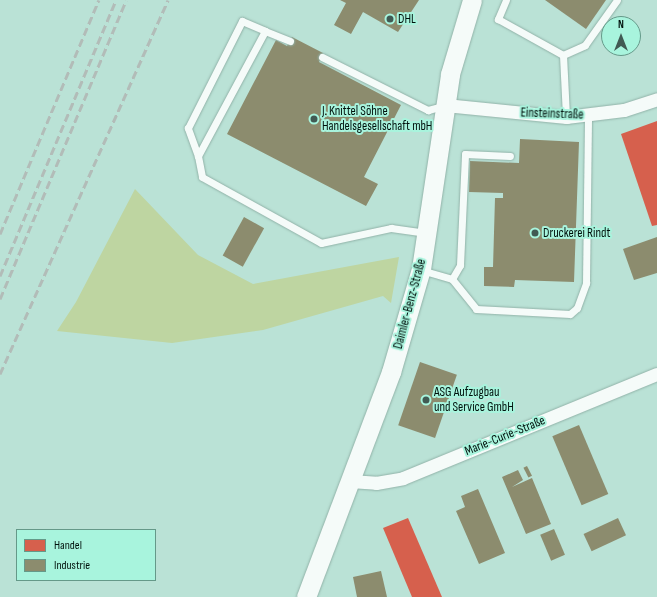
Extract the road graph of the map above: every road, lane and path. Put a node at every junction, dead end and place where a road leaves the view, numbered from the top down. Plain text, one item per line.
1 (472, 0) edge
2 (506, 0) edge
3 (617, 0) edge
4 (265, 31) junction
5 (290, 41) dead end
6 (563, 55) junction
7 (322, 57) dead end
8 (657, 98) edge
9 (445, 105) junction
10 (588, 116) junction
11 (566, 117) junction
12 (198, 156) junction
13 (510, 156) dead end
14 (427, 233) junction
15 (421, 270) junction
16 (452, 279) junction
17 (657, 374) edge
18 (350, 481) junction
19 (306, 597) edge

1 - 9 street, Daimler-Benz-Straße
2 - 6 lane
3 - 6 lane
4 - 5 lane
4 - 12 lane
4 - 12 lane
6 - 11 lane
7 - 9 lane
8 - 10 street, Einsteinstraße
9 - 11 street, Einsteinstraße
9 - 14 street, Daimler-Benz-Straße
10 - 11 street, Einsteinstraße
10 - 16 lane
12 - 14 lane
13 - 16 lane
14 - 15 street, Daimler-Benz-Straße
15 - 16 lane
15 - 18 street, Daimler-Benz-Straße
17 - 18 street, Marie-Curie-Straße
18 - 19 street, Daimler-Benz-Straße

